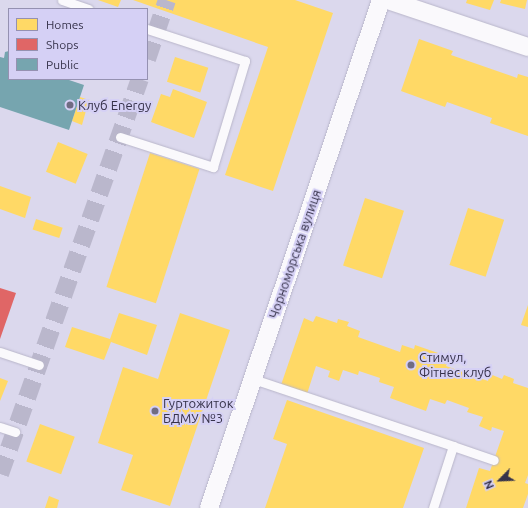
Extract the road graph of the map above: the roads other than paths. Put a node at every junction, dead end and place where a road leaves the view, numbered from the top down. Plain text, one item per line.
1 (62, 0) edge
2 (381, 0) edge
3 (388, 0) edge
4 (85, 8) edge
5 (148, 29) edge
6 (528, 47) edge
7 (120, 136) dead end
8 (0, 352) edge
9 (39, 365) dead end
10 (253, 379) junction
11 (0, 427) edge
12 (15, 432) dead end
13 (453, 446) junction
14 (494, 460) dead end
15 (210, 508) edge
16 (433, 508) edge

1 - 4 lane
2 - 10 street, Чорноморська вулиця
3 - 6 street
5 - 7 lane
8 - 9 lane
10 - 13 lane
10 - 15 street, Чорноморська вулиця
11 - 12 lane
13 - 14 lane
13 - 16 lane

